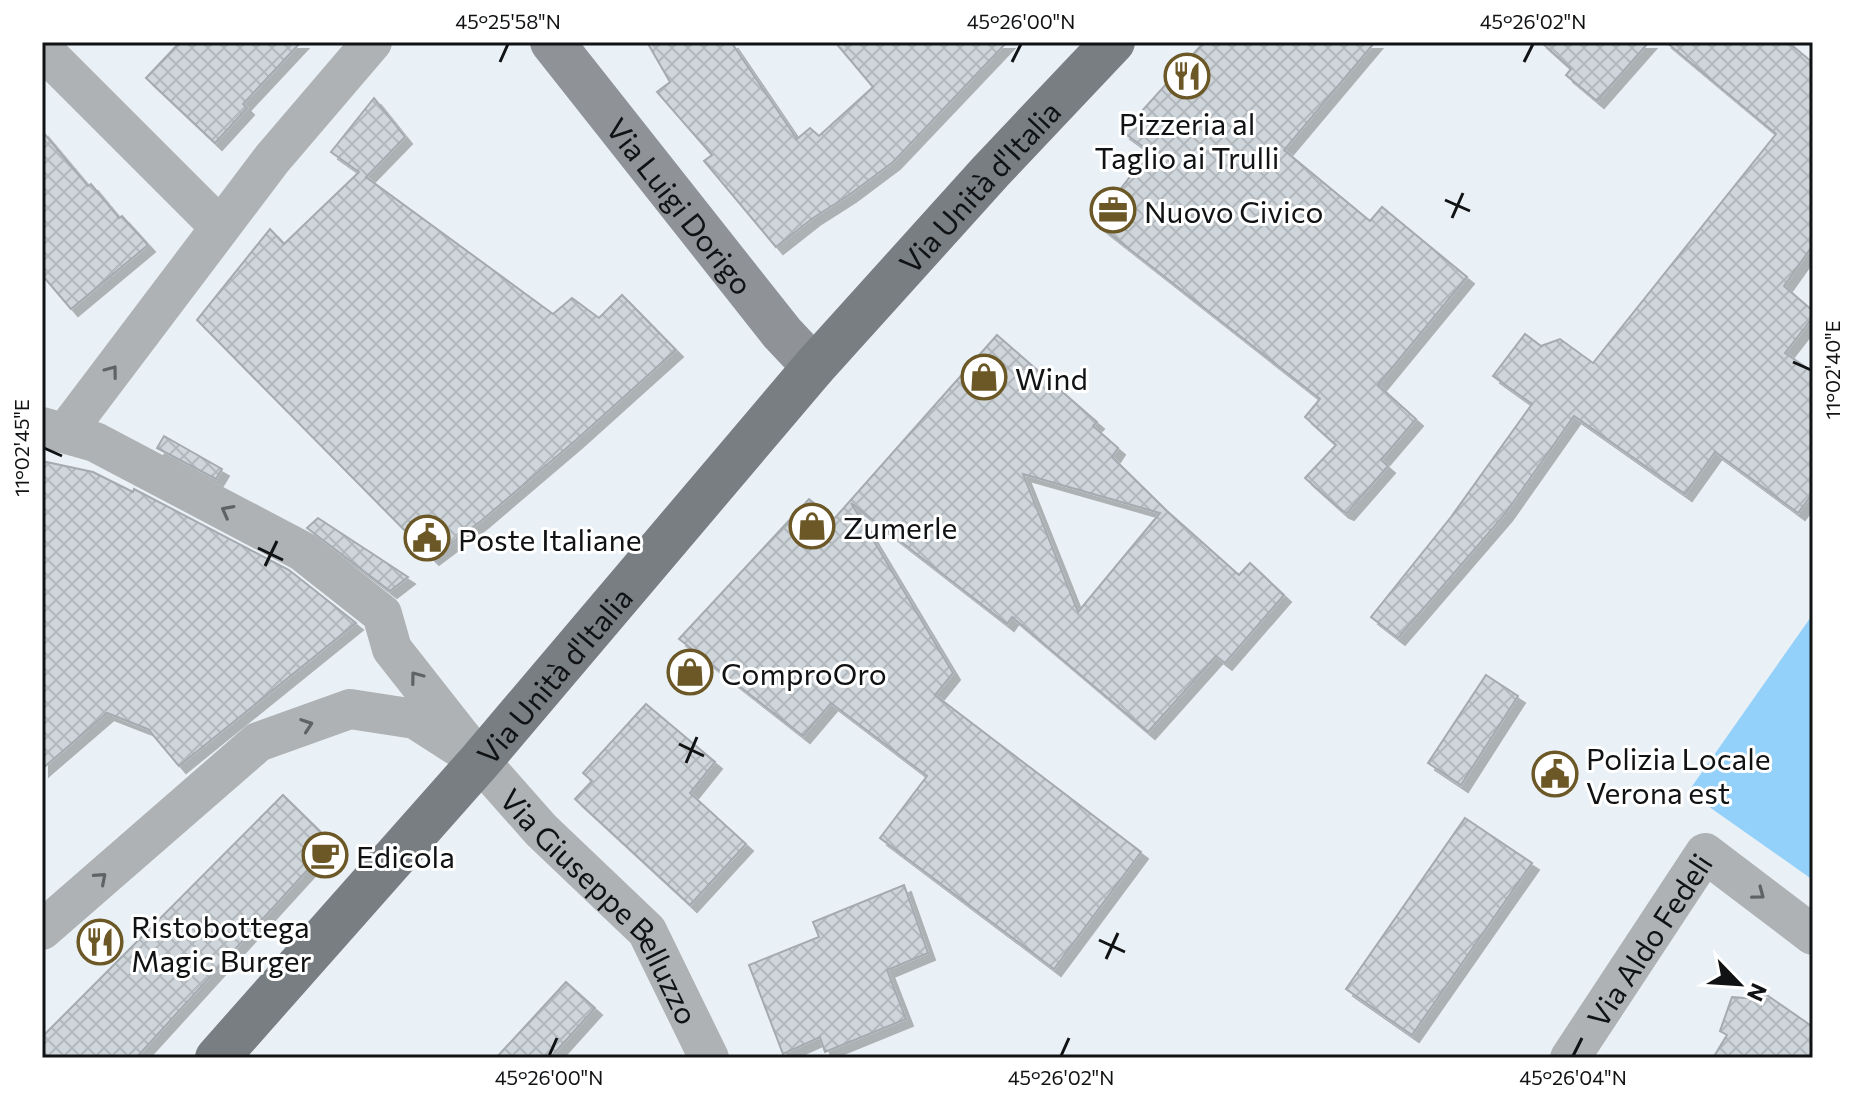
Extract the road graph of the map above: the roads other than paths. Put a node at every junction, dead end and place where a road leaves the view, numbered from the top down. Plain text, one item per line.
1 (372, 42) edge
2 (552, 42) edge
3 (1113, 42) edge
4 (42, 49) edge
5 (220, 227) junction
6 (814, 367) junction
7 (54, 430) edge
8 (480, 761) junction
9 (42, 930) edge
10 (1813, 935) edge
11 (217, 1058) edge
12 (709, 1058) edge
13 (1570, 1058) edge

1 - 5 street
2 - 6 street, Via Luigi Dorigo
3 - 6 main road, Via Unità d'Italia
4 - 5 street
7 -> 5 street
6 - 8 main road, Via Unità d'Italia
8 -> 7 street
9 -> 8 street
8 - 11 main road, Via Unità d'Italia
8 - 12 street, Via Giuseppe Belluzzo
13 -> 10 street, Via Aldo Fedeli

